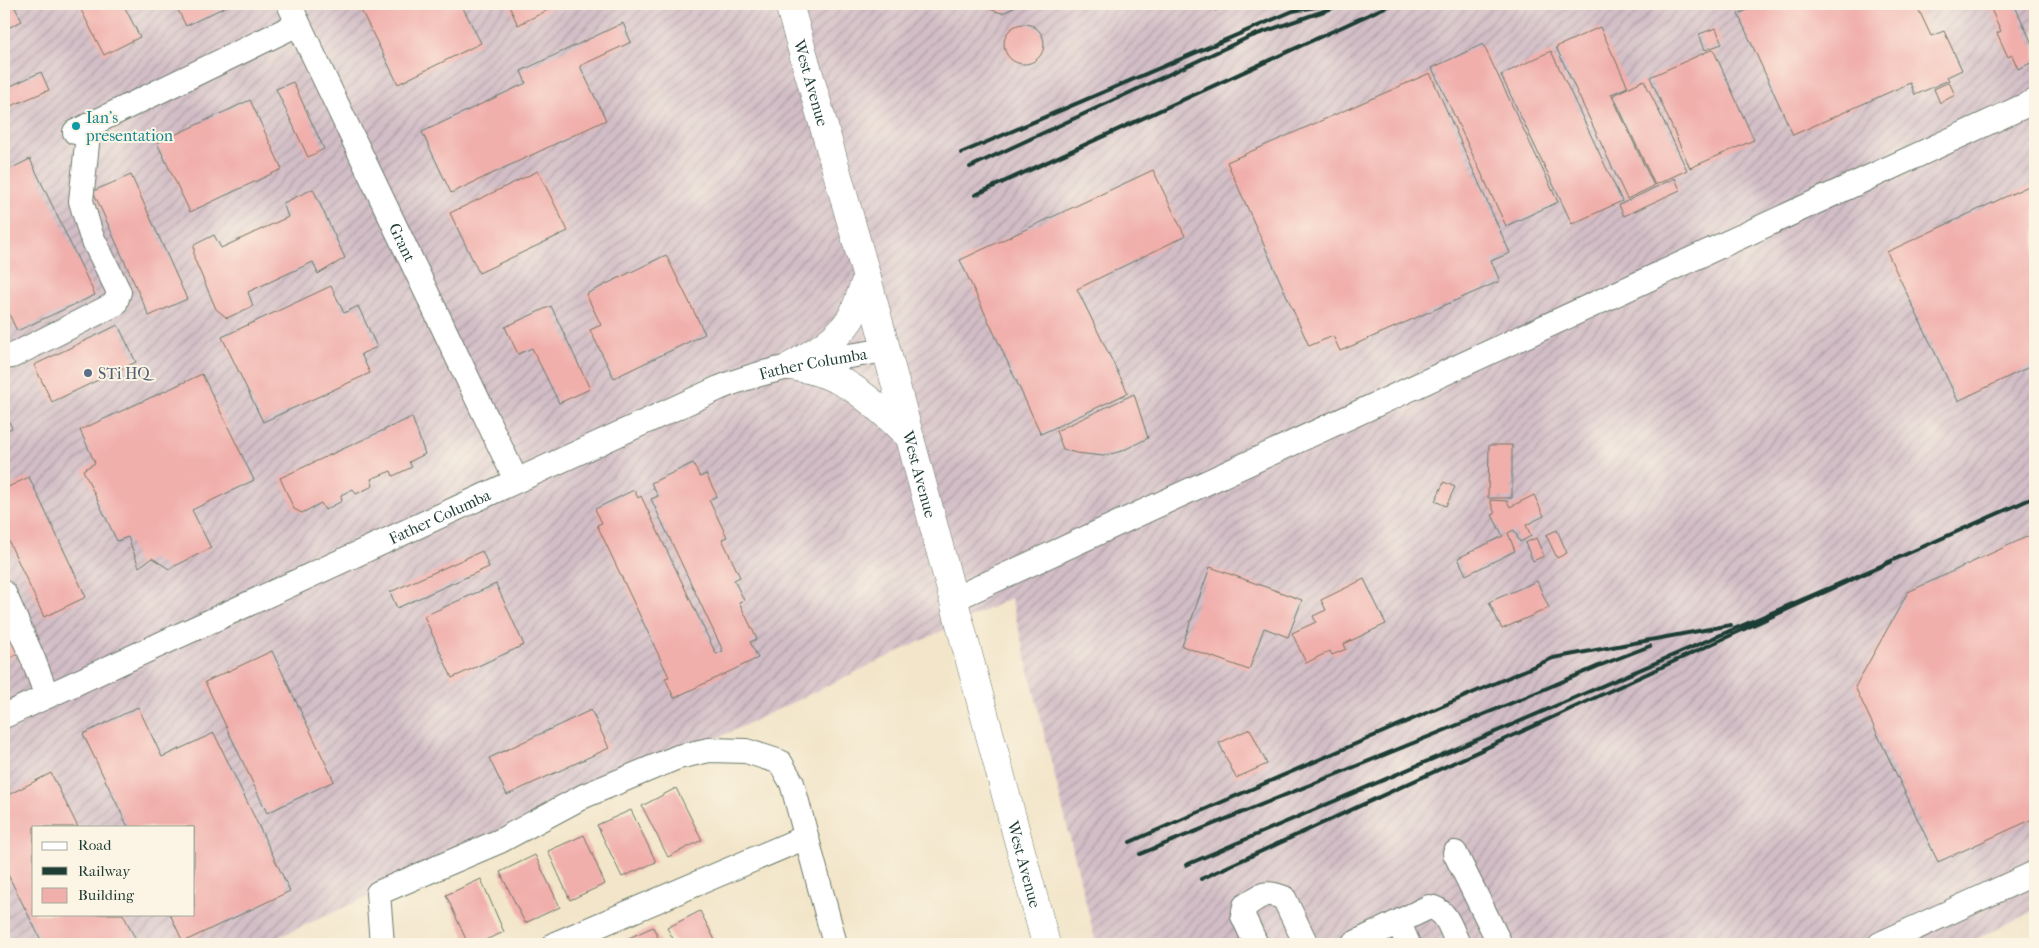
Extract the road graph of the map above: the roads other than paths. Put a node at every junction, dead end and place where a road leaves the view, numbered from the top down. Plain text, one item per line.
1 (789, 4) edge
2 (293, 14) edge
3 (2035, 101) edge
4 (867, 278) junction
5 (885, 350) junction
6 (4, 357) edge
7 (791, 366) junction
8 (910, 437) junction
9 (516, 480) junction
10 (4, 593) edge
11 (954, 599) junction
12 (47, 696) junction
13 (4, 716) edge
14 (806, 837) junction
15 (1455, 853) dead end
16 (2035, 873) edge
17 (1399, 923) junction
18 (586, 938) edge
19 (1359, 943) edge
20 (382, 944) edge
21 (554, 944) edge
22 (835, 944) edge
23 (1046, 944) edge
24 (1256, 944) edge
25 (1306, 944) edge
26 (1408, 944) edge
27 (1458, 944) edge
28 (1500, 944) edge
29 (1880, 944) edge

1 - 4 main road, West Avenue
2 - 6 street
2 - 9 street, Grant
3 - 11 street
4 - 5 main road, West Avenue
4 - 7 main road
5 - 7 street, Father Columba
5 - 8 main road, West Avenue
7 - 8 main road
7 - 9 street, Father Columba
8 - 11 main road, West Avenue
9 - 12 street, Father Columba
10 - 12 street
11 - 23 main road, West Avenue
12 - 13 street, Father Columba
14 - 18 street
14 - 20 street
14 - 22 street
15 - 28 street
16 - 29 street
17 - 19 street
17 - 26 street
17 - 27 street
18 - 21 street
24 - 25 street

